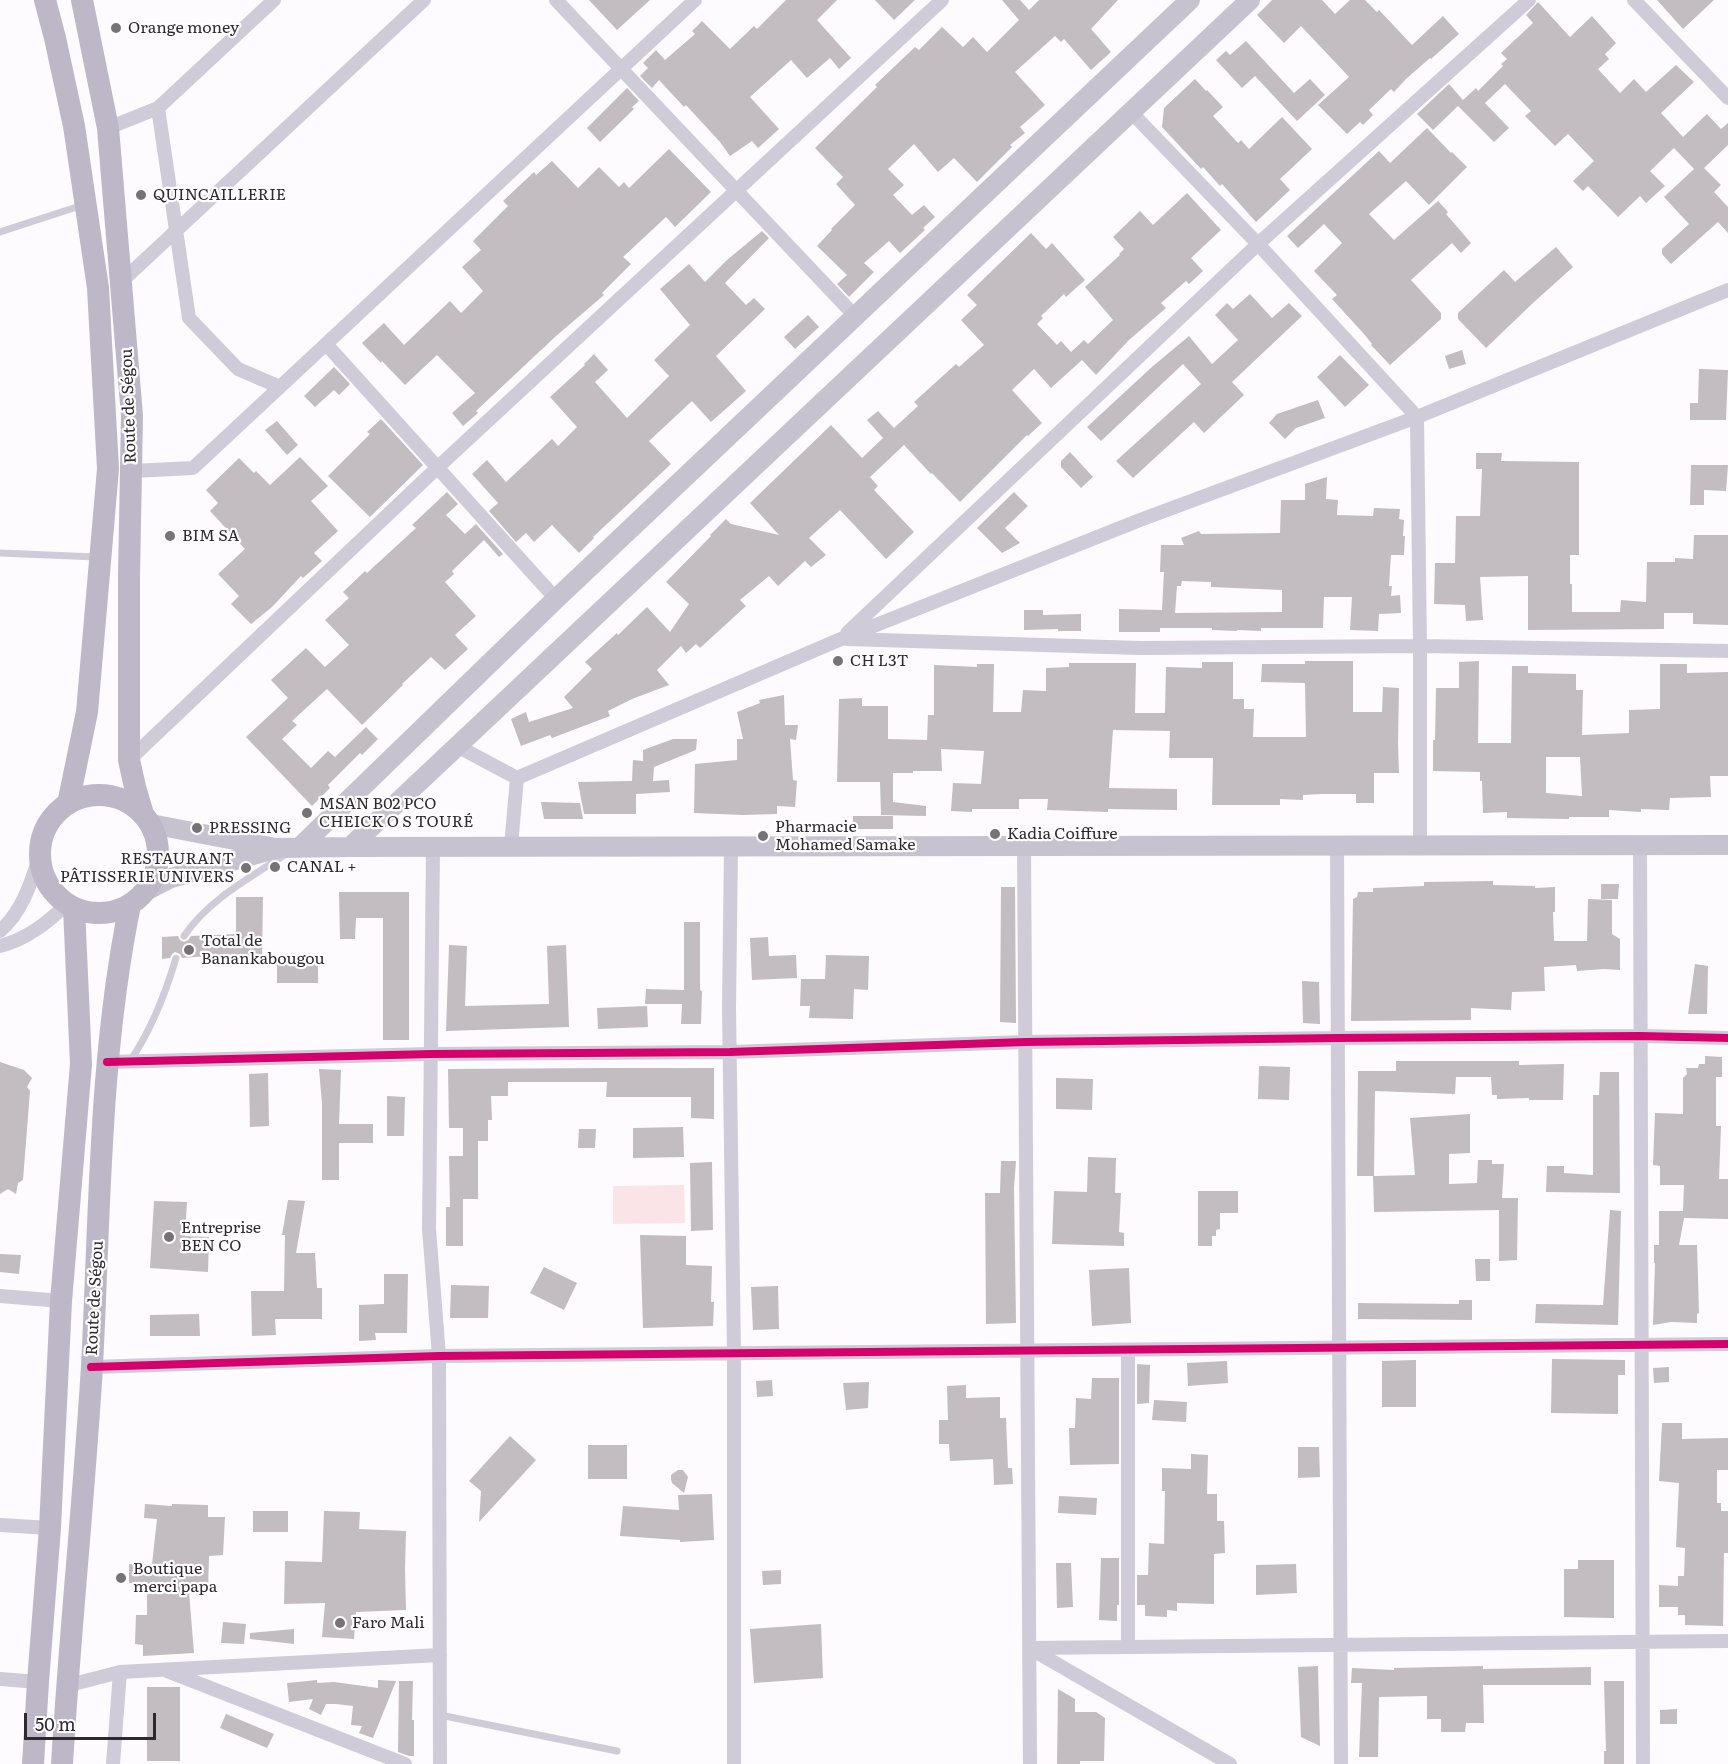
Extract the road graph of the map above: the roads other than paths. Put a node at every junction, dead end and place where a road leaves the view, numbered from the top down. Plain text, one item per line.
1 (45, 0) edge
2 (82, 0) edge
3 (274, 0) edge
4 (424, 0) edge
5 (556, 0) edge
6 (695, 0) edge
7 (942, 0) edge
8 (1190, 0) edge
9 (1250, 0) edge
10 (1529, 0) edge
11 (1634, 0) edge
12 (621, 69) junction
13 (1728, 98) edge
14 (159, 108) junction
15 (1131, 112) junction
16 (108, 128) junction
17 (736, 190) junction
18 (86, 204) junction
19 (176, 231) junction
20 (0, 232) edge
21 (1258, 244) junction
22 (121, 282) junction
23 (1728, 290) edge
24 (855, 316) junction
25 (326, 344) junction
26 (280, 387) junction
27 (1417, 417) junction
28 (437, 468) junction
29 (132, 471) junction
30 (0, 553) edge
31 (99, 557) junction
32 (556, 599) junction
33 (842, 639) junction
34 (1420, 646) junction
35 (1728, 651) edge
36 (457, 746) junction
37 (129, 760) junction
38 (517, 778) junction
39 (68, 804) junction
40 (147, 819) junction
41 (1420, 845) junction
42 (1640, 845) junction
43 (1728, 845) edge
44 (350, 846) junction
45 (511, 846) junction
46 (730, 846) junction
47 (1024, 846) junction
48 (1337, 846) junction
49 (433, 847) junction
50 (290, 848) junction
51 (40, 855) junction
52 (138, 898) junction
53 (71, 906) junction
54 (0, 931) edge
55 (184, 936) dead end
56 (0, 946) edge
57 (176, 958) dead end
58 (1640, 1036) junction
59 (1338, 1038) junction
60 (1728, 1038) edge
61 (1025, 1042) junction
62 (730, 1052) junction
63 (431, 1054) junction
64 (130, 1061) junction
65 (106, 1062) junction
66 (0, 1296) edge
67 (61, 1301) junction
68 (1728, 1344) edge
69 (1641, 1345) junction
70 (1339, 1348) junction
71 (1128, 1350) junction
72 (1027, 1351) junction
73 (734, 1353) junction
74 (439, 1356) junction
75 (92, 1367) junction
76 (0, 1525) edge
77 (50, 1528) junction
78 (1728, 1641) edge
79 (1642, 1642) junction
80 (1340, 1644) junction
81 (1128, 1647) junction
82 (1029, 1648) junction
83 (440, 1655) junction
84 (162, 1669) junction
85 (120, 1671) junction
86 (0, 1678) edge
87 (38, 1682) junction
88 (66, 1686) junction
89 (440, 1715) junction
90 (617, 1751) dead end
91 (33, 1764) edge
92 (62, 1764) edge
93 (113, 1764) edge
94 (405, 1764) edge
95 (440, 1764) edge
96 (734, 1764) edge
97 (1030, 1764) edge
98 (1230, 1764) edge
99 (1341, 1764) edge
100 (1643, 1764) edge

1 - 18 highway, Route de Ségou
2 - 16 highway, Route de Ségou
3 - 14 street
4 - 19 street
5 - 12 street
6 - 12 street
7 - 17 street
8 - 24 main road
9 - 15 main road
10 - 21 street
11 - 13 street
12 - 17 street
12 - 25 street
14 - 16 street
14 - 19 street
15 - 21 street
15 - 36 main road
16 - 22 highway, Route de Ségou
17 - 24 street
17 - 28 street
18 - 20 lane
18 - 31 highway, Route de Ségou
19 - 22 street
19 - 26 street
21 - 27 street
21 - 33 street
22 - 29 highway, Route de Ségou
23 - 27 street
24 - 32 main road
25 - 26 street
25 - 28 street
26 - 29 street
27 - 33 street
27 - 34 street
28 - 32 street
28 - 37 street
29 - 37 highway, Route de Ségou
30 - 31 lane
31 - 39 highway, Route de Ségou
32 - 50 main road
33 - 34 street
33 - 38 street
34 - 35 street
34 - 41 street
36 - 38 street
36 - 44 main road
37 - 40 highway, Route de Ségou
38 - 45 street
39 - 40 highway
39 - 51 highway
40 - 50 main road
40 - 52 highway, Route de Ségou
41 - 42 main road
41 - 48 main road
42 - 43 main road
42 - 58 street
44 - 49 main road
44 - 50 main road
45 - 46 main road
45 - 49 main road
46 - 47 main road
46 - 62 street
47 - 48 main road
47 - 61 street
48 - 59 street
49 - 63 street
50 - 52 main road
50 - 55 lane
51 - 53 highway
51 - 54 street
52 - 53 highway
52 - 65 highway, Route de Ségou
53 - 56 street
53 - 67 highway, Route de Ségou
57 - 64 lane
58 - 59 street
58 - 60 street
58 - 69 street
59 - 61 street
59 - 70 street
61 - 62 street
61 - 72 street
62 - 63 street
62 - 73 street
63 - 64 street
63 - 74 street
64 - 65 street
65 - 75 highway, Route de Ségou
66 - 67 street
67 - 77 highway, Route de Ségou
68 - 69 street
69 - 70 street
69 - 79 street
70 - 71 street
70 - 80 street
71 - 72 street
71 - 81 street
72 - 73 street
72 - 82 street
73 - 74 street
73 - 96 street
74 - 75 street
74 - 83 street
75 - 88 highway, Route de Ségou
76 - 77 street
77 - 87 highway, Route de Ségou
78 - 79 street
79 - 80 street
79 - 100 street
80 - 81 street
80 - 99 street
81 - 82 street
82 - 97 street
82 - 98 street
83 - 84 street
83 - 89 street
84 - 85 street
84 - 94 street
85 - 88 street
85 - 93 street
86 - 87 street
87 - 91 highway, Route de Ségou
88 - 92 highway, Route de Ségou
89 - 90 lane
89 - 95 street

